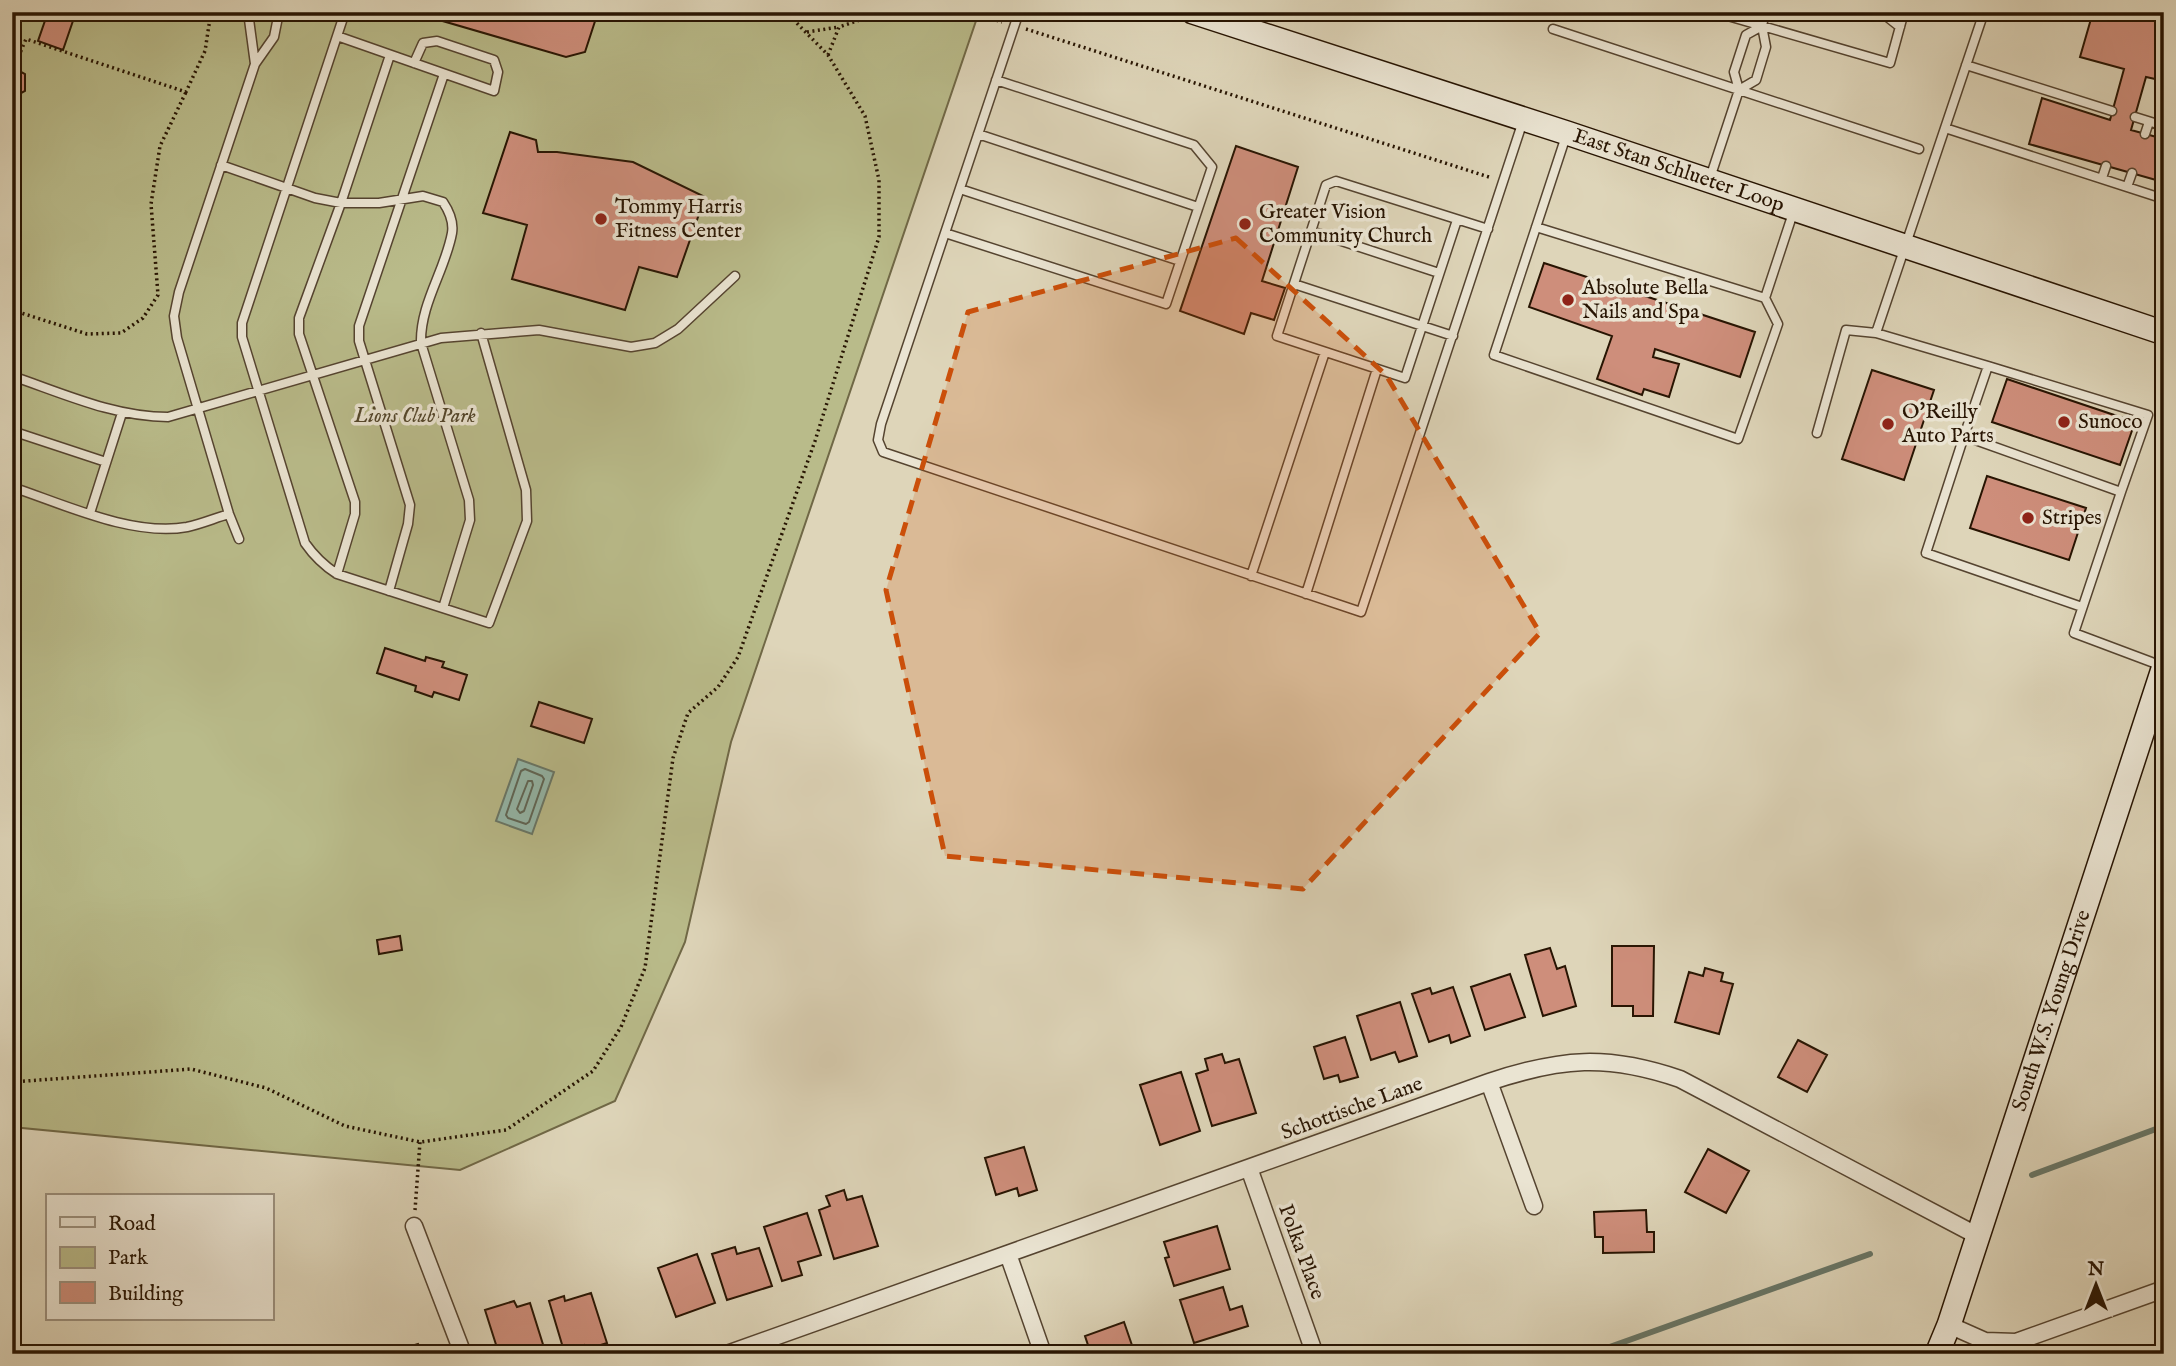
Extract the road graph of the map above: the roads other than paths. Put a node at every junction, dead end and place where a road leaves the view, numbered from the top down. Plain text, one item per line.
1 (248, 12) edge
2 (279, 12) edge
3 (345, 12) edge
4 (1019, 12) edge
5 (1193, 12) edge
6 (1714, 12) edge
7 (1765, 12) edge
8 (1881, 12) edge
9 (1904, 12) edge
10 (1984, 12) edge
11 (1762, 26) junction
12 (1900, 27) junction
13 (1553, 29) dead end
14 (337, 36) junction
15 (390, 55) junction
16 (414, 63) junction
17 (255, 64) junction
18 (1966, 65) junction
19 (444, 74) junction
20 (996, 80) junction
21 (1739, 90) junction
22 (2072, 98) junction
23 (2096, 105) junction
24 (2069, 107) dead end
25 (2112, 111) dead end
26 (2093, 115) dead end
27 (2135, 117) dead end
28 (1524, 120) junction
29 (2149, 122) junction
30 (2164, 126) edge
31 (1945, 128) junction
32 (1567, 133) junction
33 (978, 134) junction
34 (2145, 134) dead end
35 (1919, 149) dead end
36 (2055, 152) dead end
37 (2079, 158) dead end
38 (2051, 162) junction
39 (221, 165) junction
40 (2106, 166) dead end
41 (2076, 170) junction
42 (2132, 173) dead end
43 (2102, 178) junction
44 (1709, 180) junction
45 (2127, 187) junction
46 (287, 188) junction
47 (960, 189) junction
48 (2164, 198) edge
49 (401, 199) junction
50 (341, 202) junction
51 (1198, 207) junction
52 (1794, 209) junction
53 (1457, 219) junction
54 (1536, 227) junction
55 (1488, 229) junction
56 (1311, 231) junction
57 (945, 233) junction
58 (1904, 246) junction
59 (1180, 261) junction
60 (1439, 273) junction
61 (735, 276) dead end
62 (1294, 284) junction
63 (1765, 298) junction
64 (1422, 326) junction
65 (481, 333) junction
66 (1876, 333) junction
67 (2164, 333) edge
68 (1453, 336) junction
69 (421, 343) junction
70 (1325, 352) junction
71 (365, 360) junction
72 (1989, 366) junction
73 (1377, 369) junction
74 (12, 376) edge
75 (312, 376) junction
76 (260, 391) junction
77 (197, 410) junction
78 (122, 412) junction
79 (12, 431) edge
80 (1817, 433) dead end
81 (1965, 436) junction
82 (106, 462) junction
83 (12, 487) edge
84 (2121, 492) junction
85 (90, 513) junction
86 (229, 514) junction
87 (239, 539) dead end
88 (337, 574) junction
89 (1251, 576) junction
90 (389, 591) junction
91 (1306, 594) junction
92 (2082, 607) junction
93 (443, 608) junction
94 (2164, 666) edge
95 (1489, 1082) junction
96 (1248, 1168) junction
97 (1534, 1206) dead end
98 (414, 1226) road end
99 (1978, 1236) junction
100 (1007, 1254) junction
101 (2164, 1289) edge
102 (1949, 1325) junction
103 (1313, 1349) dead end
104 (753, 1350) edge
105 (463, 1354) edge
106 (727, 1354) edge
107 (1043, 1354) edge
108 (1937, 1354) edge

1 - 17 lane
2 - 17 lane
3 - 14 lane
4 - 20 lane
5 - 28 main road, East Stan Schlueter Loop
6 - 11 lane
7 - 11 lane
8 - 12 lane
9 - 12 lane
10 - 18 lane
11 - 12 lane
11 - 21 lane
11 - 21 lane
13 - 21 lane
14 - 15 lane
14 - 46 lane
15 - 16 lane
15 - 50 lane
16 - 19 lane
16 - 19 lane
17 - 39 lane
18 - 22 lane
18 - 31 lane
19 - 49 lane
20 - 33 lane
20 - 51 lane
21 - 35 lane
21 - 44 lane
22 - 23 lane
22 - 24 lane
23 - 25 lane
23 - 26 lane
27 - 29 lane
28 - 32 main road, East Stan Schlueter Loop
28 - 55 lane
29 - 30 lane
29 - 34 lane
31 - 38 lane
31 - 58 lane
32 - 44 main road, East Stan Schlueter Loop
32 - 54 lane
33 - 47 lane
33 - 51 lane
36 - 38 lane
37 - 41 lane
38 - 41 lane
39 - 46 lane
39 - 77 lane
40 - 43 lane
41 - 43 lane
42 - 45 lane
43 - 45 lane
44 - 52 main road, East Stan Schlueter Loop
45 - 48 lane
46 - 50 lane
46 - 76 lane
47 - 57 lane
47 - 59 lane
49 - 50 lane
49 - 69 lane
49 - 71 lane
50 - 75 lane
51 - 59 lane
52 - 58 main road, East Stan Schlueter Loop
52 - 63 lane
53 - 55 lane
53 - 56 lane
53 - 60 lane
54 - 63 lane
54 - 63 lane
55 - 68 lane
56 - 60 lane
56 - 62 lane
57 - 59 lane
57 - 89 lane
58 - 66 lane
58 - 67 main road, East Stan Schlueter Loop
60 - 64 lane
61 - 65 lane
62 - 64 lane
62 - 70 lane
64 - 68 lane
64 - 73 lane
65 - 69 lane
65 - 93 lane
66 - 72 lane
66 - 80 lane
68 - 91 lane
69 - 71 lane
69 - 93 lane
70 - 73 lane
70 - 89 lane
71 - 75 lane
71 - 90 lane
72 - 81 lane
72 - 84 lane
73 - 91 lane
74 - 78 lane
75 - 76 lane
75 - 88 lane
76 - 77 lane
76 - 88 lane
77 - 78 lane
77 - 86 lane
78 - 82 lane
79 - 82 lane
81 - 84 lane
81 - 92 lane
82 - 85 lane
83 - 85 lane
84 - 92 lane
85 - 86 lane
86 - 87 lane
88 - 90 lane
89 - 91 lane
90 - 93 lane
92 - 94 lane
94 - 99 main road, South W.S. Young Drive
95 - 96 street, Schottische Lane
95 - 97 street
95 - 99 street, Schottische Lane
96 - 100 street, Schottische Lane
96 - 103 street, Polka Place
98 - 105 street
99 - 102 main road, South W.S. Young Drive
100 - 104 street, Schottische Lane
100 - 107 street
101 - 102 street
102 - 108 main road, South W.S. Young Drive
104 - 106 street, Schottische Lane

